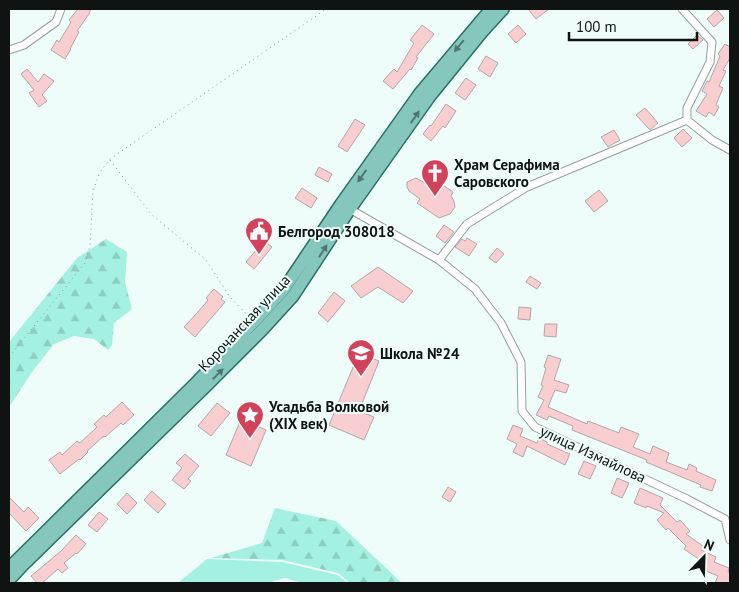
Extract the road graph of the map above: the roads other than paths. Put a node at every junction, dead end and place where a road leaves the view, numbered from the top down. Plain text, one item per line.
1 (61, 9) edge
2 (490, 9) edge
3 (503, 9) edge
4 (682, 9) edge
5 (9, 50) edge
6 (687, 120) junction
7 (730, 150) edge
8 (346, 207) junction
9 (439, 260) junction
10 (728, 519) edge
11 (730, 540) edge
12 (9, 568) edge
13 (9, 580) edge

1 - 5 street
2 -> 8 main road, Корочанская улица
8 -> 3 main road, Корочанская улица
4 - 6 street
6 - 7 street
6 - 9 street
8 - 9 street, улица Измайлова
8 - 12 main road, Корочанская улица
13 -> 8 main road, Корочанская улица
9 - 10 street, улица Измайлова
10 - 11 street, улица Измайлова

